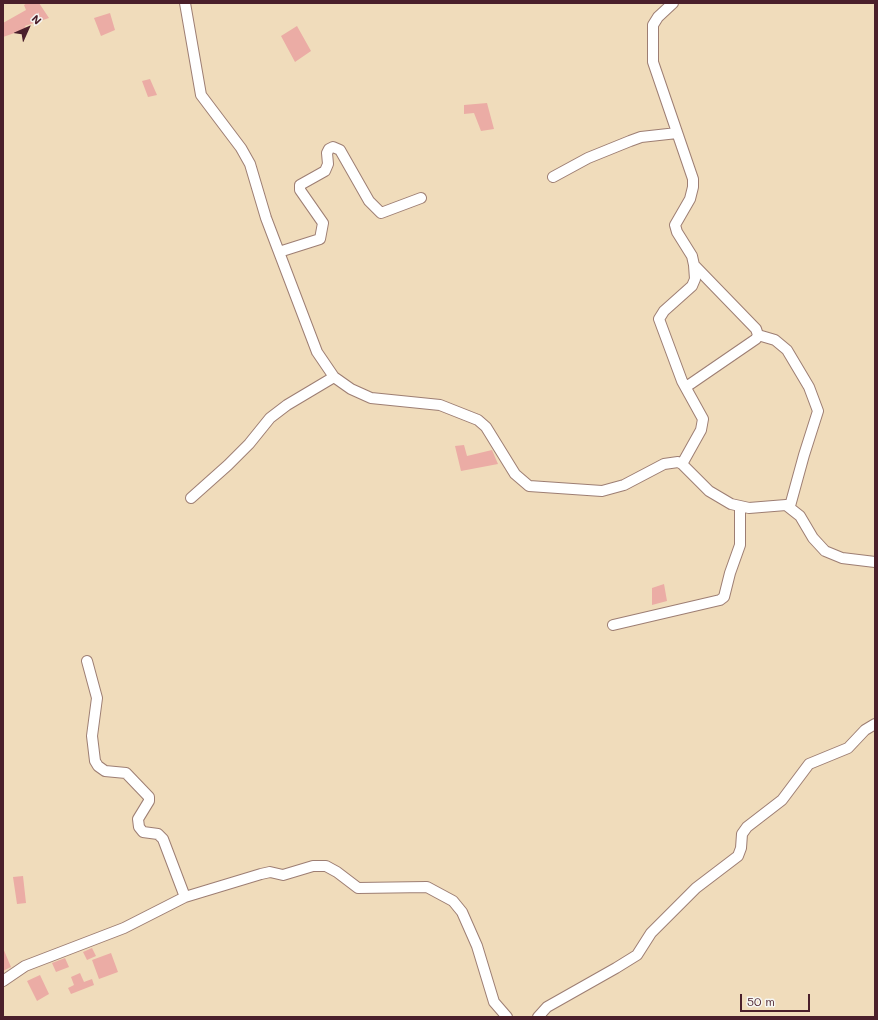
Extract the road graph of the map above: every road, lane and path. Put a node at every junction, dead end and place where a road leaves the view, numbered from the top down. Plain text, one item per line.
1 (185, 3) edge
2 (673, 3) edge
3 (677, 133) junction
4 (553, 177) dead end
5 (421, 198) dead end
6 (279, 252) junction
7 (694, 264) junction
8 (758, 335) junction
9 (334, 376) junction
10 (686, 388) junction
11 (682, 464) junction
12 (190, 498) dead end
13 (790, 506) junction
14 (740, 507) junction
15 (874, 559) edge
16 (613, 625) dead end
17 (87, 661) dead end
18 (875, 724) edge
19 (185, 898) junction
20 (3, 981) edge
21 (507, 1017) edge
22 (538, 1017) edge

1 - 6 street
2 - 3 street
3 - 4 street
3 - 7 street
5 - 6 street
6 - 9 street
7 - 8 street
7 - 10 street
8 - 10 street
8 - 13 street
9 - 11 street
9 - 12 street
10 - 11 street
11 - 14 street
13 - 14 street
13 - 15 street
14 - 16 street
17 - 19 street
18 - 22 street
19 - 20 street
19 - 21 street

